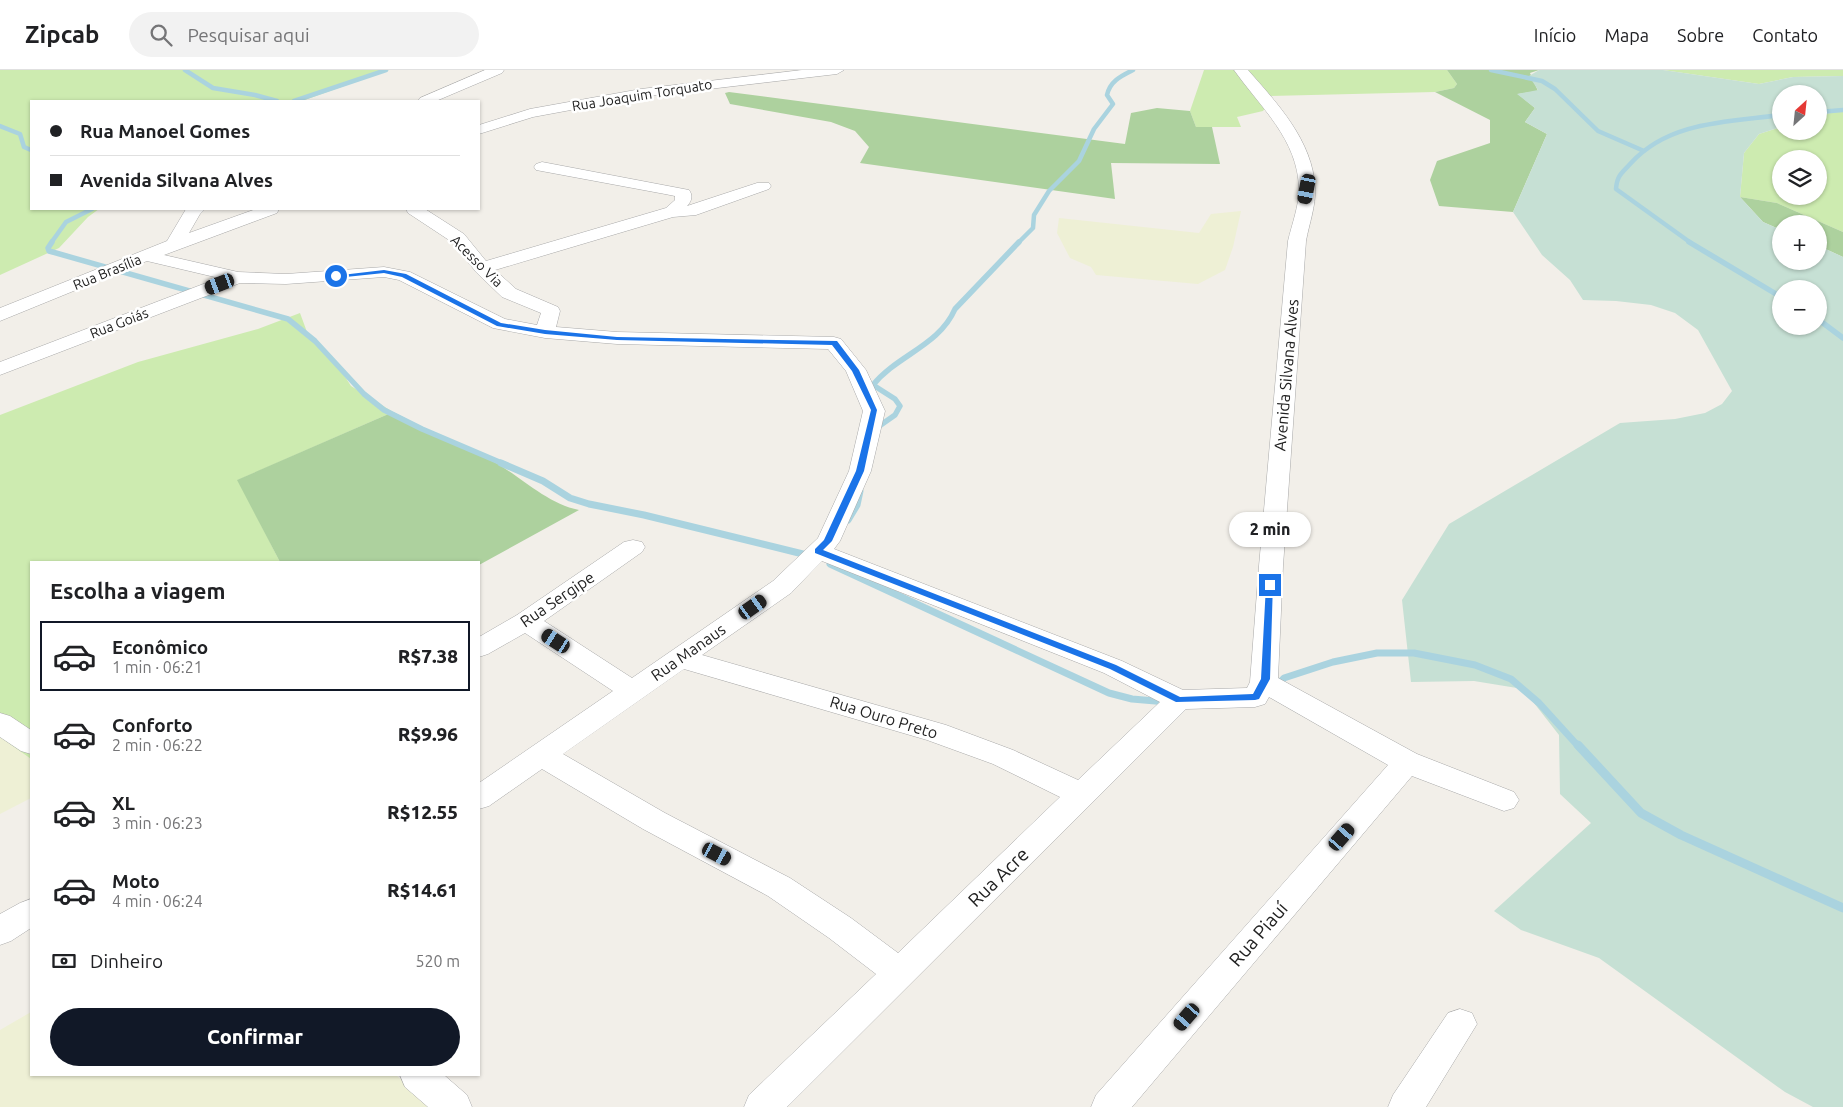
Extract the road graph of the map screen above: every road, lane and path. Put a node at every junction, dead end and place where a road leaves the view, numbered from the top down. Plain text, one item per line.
1 (497, 70) edge
2 (837, 70) edge
3 (1241, 70) edge
4 (732, 75) edge
5 (427, 100) edge
6 (480, 130) edge
7 (542, 167) dead end
8 (763, 186) dead end
9 (194, 210) edge
10 (268, 210) edge
11 (416, 210) edge
12 (672, 212) junction
13 (174, 244) junction
14 (147, 256) junction
15 (482, 268) junction
16 (238, 277) junction
17 (0, 315) edge
18 (545, 332) junction
19 (0, 369) edge
20 (633, 547) dead end
21 (818, 551) junction
22 (526, 621) junction
23 (480, 647) edge
24 (679, 658) junction
25 (1260, 690) junction
26 (632, 691) junction
27 (1179, 700) junction
28 (0, 722) edge
29 (30, 743) edge
30 (541, 755) junction
31 (1407, 762) junction
32 (1082, 795) junction
33 (480, 797) edge
34 (1504, 800) dead end
35 (30, 913) edge
36 (0, 931) edge
37 (899, 973) junction
38 (1460, 1024) dead end
39 (419, 1076) edge
40 (454, 1107) edge
41 (762, 1107) edge
42 (1109, 1107) edge
43 (1406, 1107) edge

1 - 5 street
2 - 4 street, Rua Joaquim Torquato
3 - 25 street, Avenida Silvana Alves
4 - 6 street, Rua Joaquim Torquato
7 - 12 street
8 - 12 street
9 - 13 street
10 - 13 street
11 - 15 street, Acesso Via
12 - 15 street
13 - 14 street, Rua Brasília
14 - 16 street
14 - 17 street, Rua Brasília
15 - 18 street, Acesso Via
16 - 18 street
16 - 19 street, Rua Goiás
18 - 21 street, Rua Manaus
20 - 22 street, Rua Sergipe
21 - 24 street, Rua Manaus
21 - 27 street
22 - 23 street, Rua Sergipe
22 - 26 street
24 - 26 street, Rua Manaus
24 - 32 street, Rua Ouro Preto
25 - 27 street
25 - 31 street
26 - 30 street, Rua Manaus
27 - 32 street, Rua Acre
28 - 29 street
30 - 33 street, Rua Manaus
30 - 37 street
31 - 34 street
31 - 42 street, Rua Piauí
32 - 37 street, Rua Acre
35 - 36 street
37 - 41 street, Rua Acre
38 - 43 street
39 - 40 street

